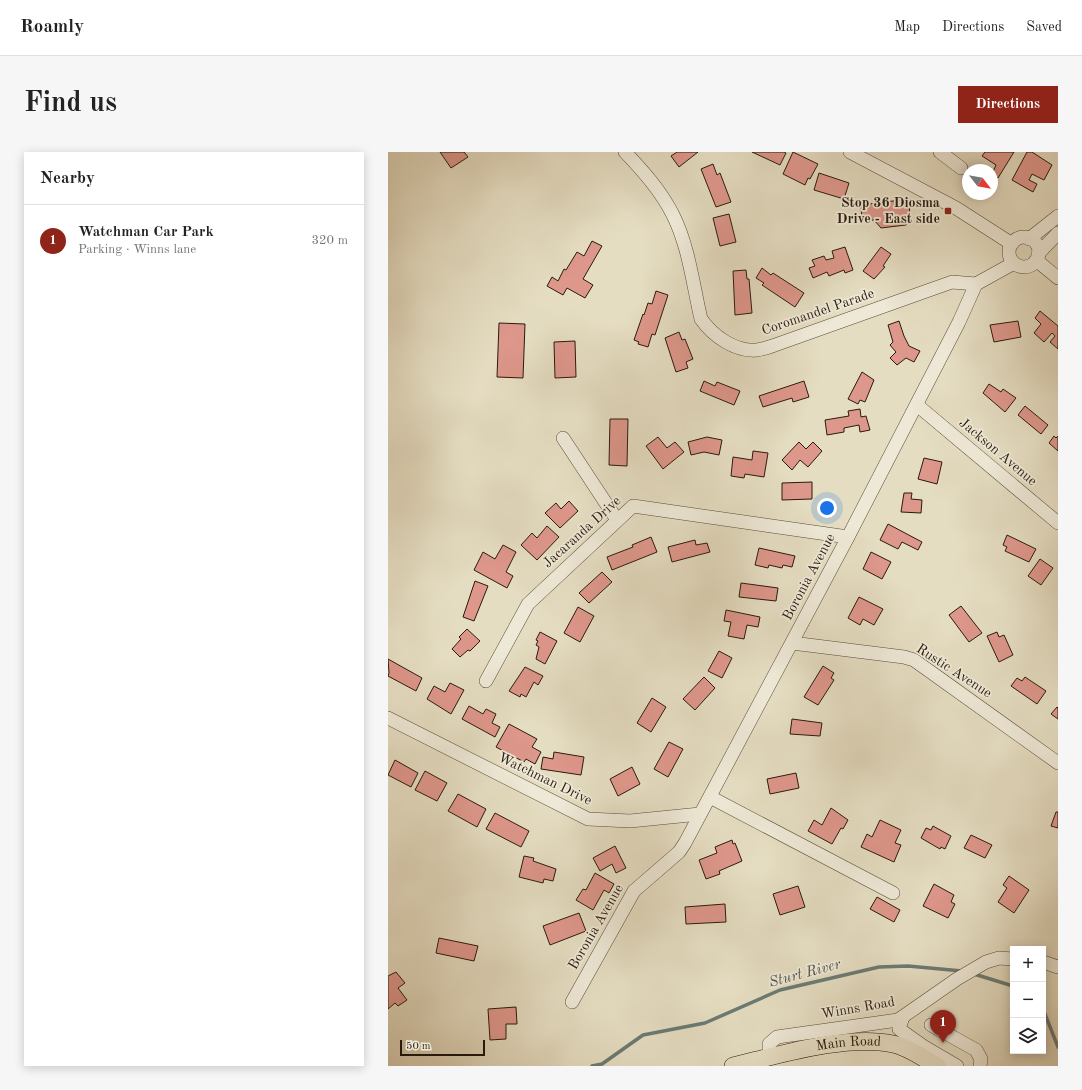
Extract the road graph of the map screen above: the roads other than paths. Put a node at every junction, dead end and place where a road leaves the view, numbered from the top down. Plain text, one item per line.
1 (625, 152) edge
2 (850, 152) edge
3 (940, 152) edge
4 (961, 168) dead end
5 (1058, 216) edge
6 (1058, 233) edge
7 (1029, 239) junction
8 (1012, 244) junction
9 (1037, 257) junction
10 (1014, 263) junction
11 (1058, 278) edge
12 (976, 284) junction
13 (917, 405) junction
14 (563, 438) dead end
15 (617, 520) junction
16 (1058, 523) edge
17 (848, 537) junction
18 (792, 643) junction
19 (486, 681) dead end
20 (388, 718) edge
21 (1058, 763) edge
22 (710, 797) junction
23 (700, 814) junction
24 (893, 893) dead end
25 (1010, 958) edge
26 (1046, 963) edge
27 (1058, 967) edge
28 (572, 1002) dead end
29 (903, 1017) junction
30 (931, 1024) dead end
31 (769, 1057) junction
32 (733, 1066) edge
33 (937, 1066) edge
34 (956, 1066) edge
35 (980, 1066) edge

1 - 12 street, Coromandel Parade
2 - 8 street
3 - 4 street
5 - 7 street
6 - 9 street
7 - 8 street
7 - 9 street
8 - 10 street
9 - 10 street
9 - 11 street
10 - 12 street
12 - 13 street, Boronia Avenue
13 - 16 street, Jackson Avenue
13 - 17 street, Boronia Avenue
14 - 15 street
15 - 17 street, Jacaranda Drive
15 - 19 street, Jacaranda Drive
17 - 18 street, Boronia Avenue
18 - 21 street, Rustic Avenue
18 - 22 street, Boronia Avenue
20 - 23 street, Watchman Drive
22 - 23 street, Boronia Avenue
22 - 24 street
23 - 28 street, Boronia Avenue
25 - 29 street, Winns Road
26 - 27 street
29 - 31 street, Winns Road
29 - 34 street
30 - 35 street
31 - 32 main road, Main Road
31 - 33 main road, Main Road

